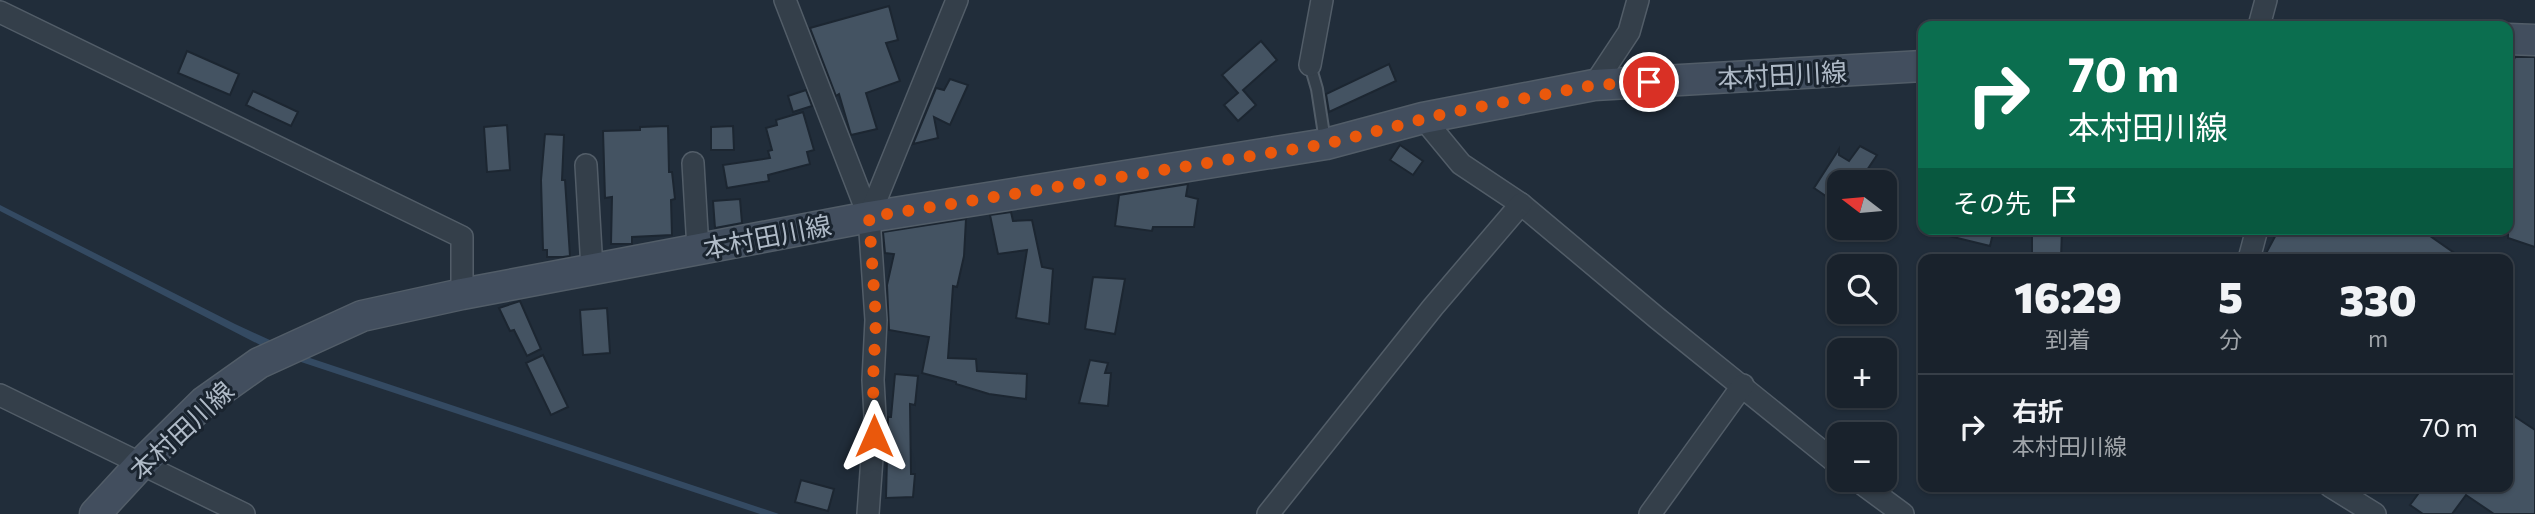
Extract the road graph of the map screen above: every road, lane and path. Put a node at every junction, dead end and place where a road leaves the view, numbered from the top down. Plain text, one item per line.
1 (785, 0) edge
2 (957, 0) edge
3 (1322, 0) edge
4 (1638, 0) edge
5 (2266, 0) edge
6 (0, 12) edge
7 (2260, 21) edge
8 (2513, 39) edge
9 (2535, 40) edge
10 (1310, 65) joint
11 (1918, 66) edge
12 (1594, 85) junction
13 (1423, 118) junction
14 (1326, 144) junction
15 (693, 163) dead end
16 (586, 165) dead end
17 (1521, 204) junction
18 (869, 217) junction
19 (2255, 235) edge
20 (698, 249) junction
21 (2250, 254) edge
22 (592, 269) junction
23 (462, 294) junction
24 (1743, 385) junction
25 (0, 396) edge
26 (1827, 455) edge
27 (141, 464) junction
28 (1873, 492) edge
29 (2340, 492) edge
30 (95, 514) edge
31 (244, 514) edge
32 (868, 514) edge
33 (1268, 514) edge
34 (1650, 514) edge
35 (1903, 514) edge
36 (2375, 514) edge

1 - 18 street
2 - 18 street
3 - 10 street
4 - 12 street
5 - 7 street
6 - 23 street
8 - 9 main road
10 - 14 lane
11 - 12 main road, 本村田川線
12 - 13 main road, 本村田川線
13 - 14 main road, 本村田川線
13 - 17 street
14 - 18 main road, 本村田川線
15 - 20 street
16 - 22 street
17 - 24 street
17 - 33 street
18 - 20 main road, 本村田川線
18 - 32 street
19 - 21 street
20 - 22 main road, 本村田川線
22 - 23 main road, 本村田川線
23 - 27 main road, 本村田川線
24 - 26 street
24 - 34 street
25 - 27 street
27 - 30 main road, 本村田川線
27 - 31 street
28 - 35 street
29 - 36 street

